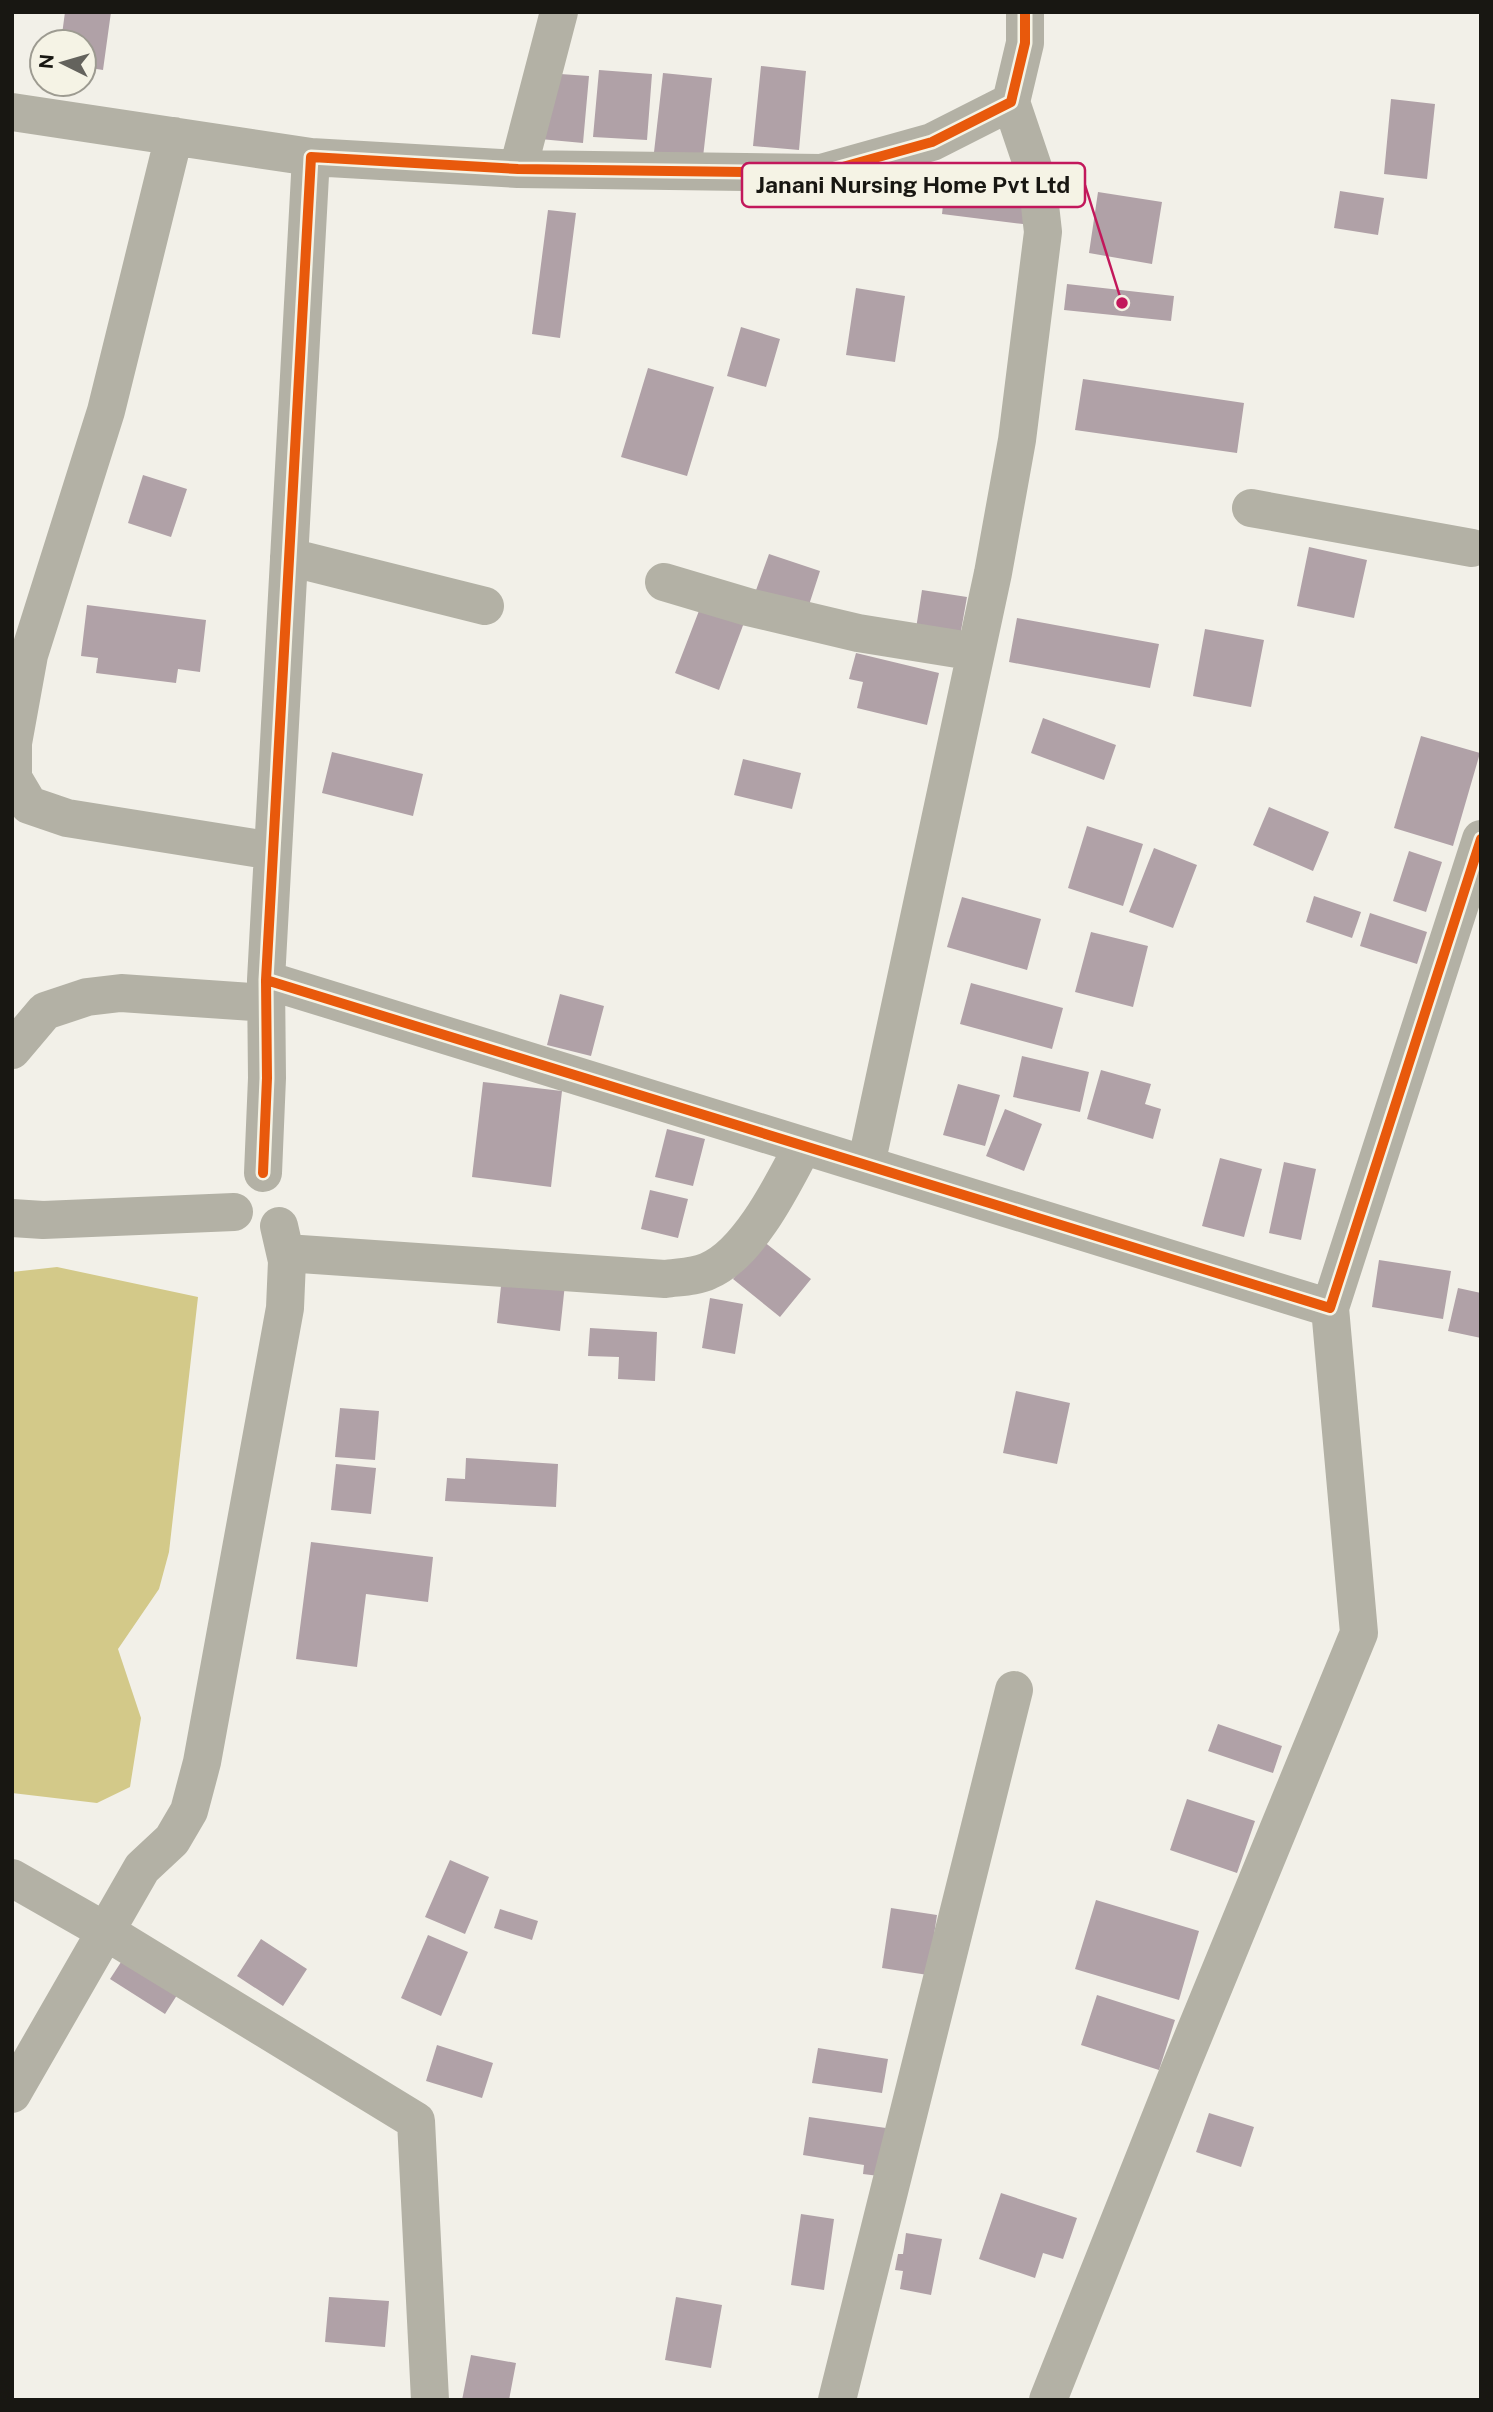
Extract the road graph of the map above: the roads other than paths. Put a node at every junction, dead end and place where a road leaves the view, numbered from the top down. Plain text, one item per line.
1 (559, 12) edge
2 (1026, 12) edge
3 (1010, 102) junction
4 (12, 112) edge
5 (174, 136) junction
6 (311, 157) junction
7 (518, 169) junction
8 (1251, 508) dead end
9 (1478, 539) edge
10 (289, 557) junction
11 (664, 582) dead end
12 (485, 606) dead end
13 (976, 652) junction
14 (13, 778) edge
15 (1481, 839) edge
16 (273, 851) junction
17 (266, 992) junction
18 (12, 1050) edge
19 (803, 1146) junction
20 (866, 1165) junction
21 (263, 1173) junction
22 (234, 1212) junction
23 (12, 1218) edge
24 (283, 1239) junction
25 (1330, 1308) junction
26 (1014, 1690) dead end
27 (12, 1878) edge
28 (105, 1931) junction
29 (12, 2094) edge
30 (430, 2400) edge
31 (837, 2400) edge
32 (1048, 2400) edge

1 - 7 street
2 - 3 street
3 - 7 street
3 - 13 street
4 - 5 street
5 - 6 street
5 - 14 street
6 - 7 street
6 - 10 street
8 - 9 street
10 - 12 street
10 - 16 street
11 - 13 street
13 - 20 street
14 - 16 street
15 - 25 street
16 - 17 street
17 - 18 street
17 - 19 street
17 - 21 street
19 - 20 street
19 - 24 street
20 - 25 street
21 - 22 street
21 - 24 street
22 - 23 street
22 - 24 street
24 - 28 street
25 - 32 street
26 - 31 street
27 - 28 street
28 - 29 street
28 - 30 street

